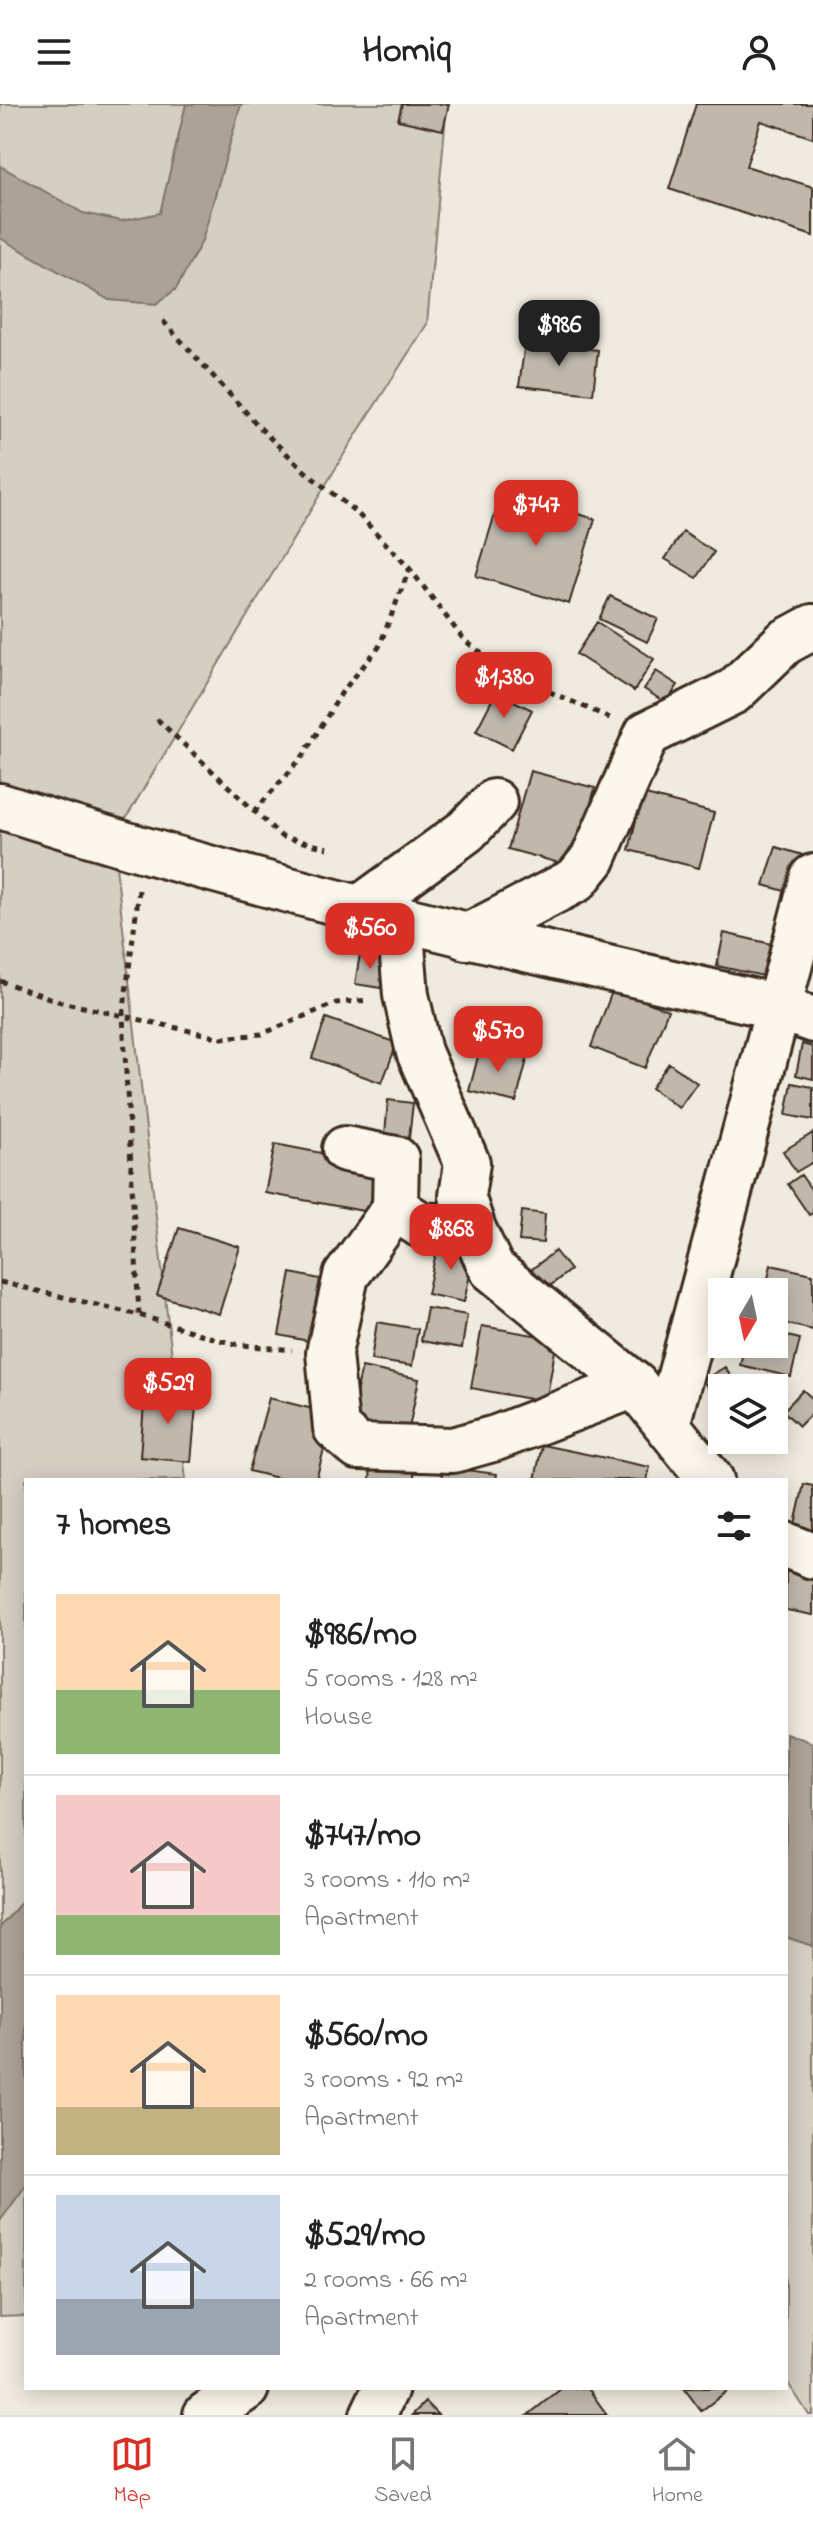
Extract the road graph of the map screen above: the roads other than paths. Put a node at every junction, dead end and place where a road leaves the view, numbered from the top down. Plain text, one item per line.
1 (813, 627) edge
2 (494, 802) dead end
3 (0, 806) edge
4 (813, 877) edge
5 (380, 914) junction
6 (466, 937) junction
7 (796, 1013) edge
8 (345, 1149) dead end
9 (395, 1208) junction
10 (473, 1229) junction
11 (635, 1385) junction
12 (667, 1425) junction
13 (709, 1478) edge
14 (788, 1546) edge
15 (813, 1556) edge
16 (243, 2390) edge
17 (385, 2390) edge
18 (206, 2415) edge
19 (373, 2415) edge

1 - 6 street
2 - 5 street
3 - 5 street
4 - 7 street
5 - 6 street
5 - 10 street
6 - 7 street
7 - 12 street
8 - 9 street
9 - 10 street
9 - 11 street
10 - 11 street
11 - 12 street
12 - 13 street
14 - 15 street
16 - 18 street
17 - 19 street

